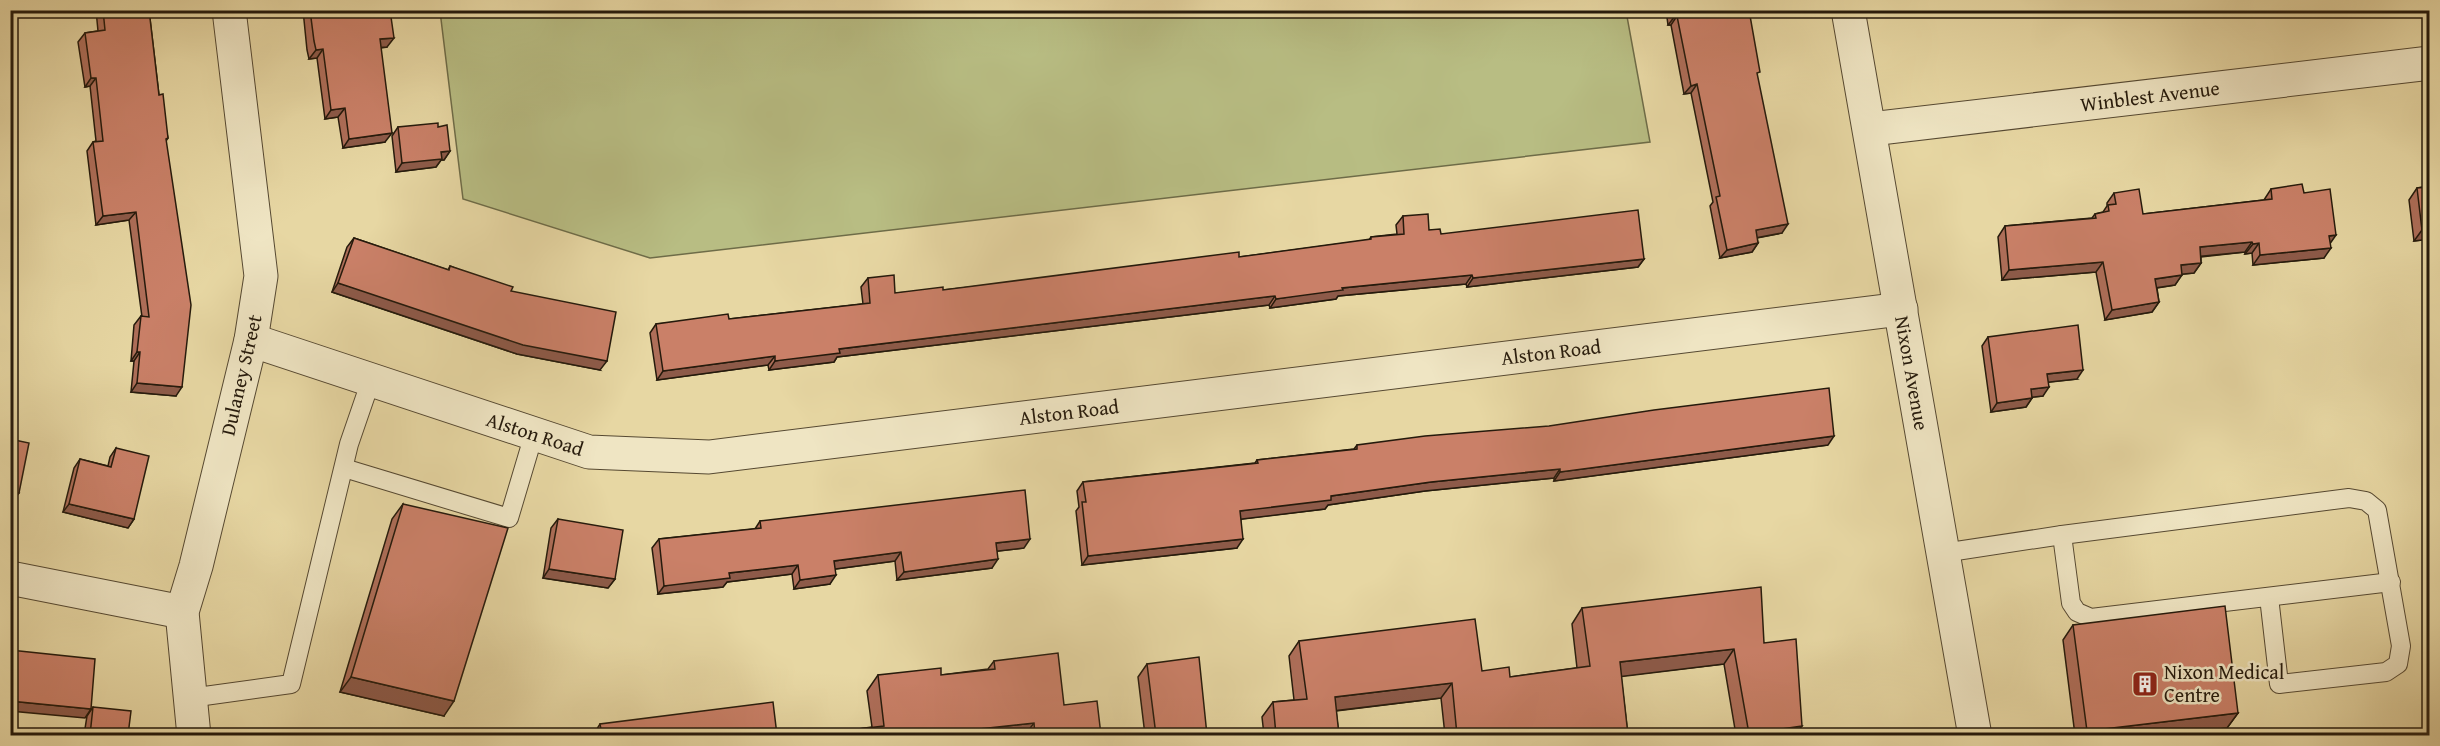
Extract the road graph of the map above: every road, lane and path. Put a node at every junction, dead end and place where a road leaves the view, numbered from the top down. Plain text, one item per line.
1 (229, 10) edge
2 (1848, 10) edge
3 (2430, 63) edge
4 (1871, 129) junction
5 (1901, 309) junction
6 (251, 340) junction
7 (371, 380) junction
8 (534, 434) junction
9 (344, 468) junction
10 (2062, 535) junction
11 (1943, 553) junction
12 (10, 578) edge
13 (2391, 582) junction
14 (2269, 597) junction
15 (182, 612) junction
16 (190, 698) junction
17 (194, 735) edge
18 (1975, 735) edge

1 - 6 street, Dulaney Street
2 - 4 street, Nixon Avenue
3 - 4 street, Winblest Avenue
4 - 5 street, Nixon Avenue
5 - 8 street, Alston Road
5 - 11 street, Nixon Avenue
6 - 7 street, Alston Road
6 - 15 street, Dulaney Street
7 - 8 street, Alston Road
7 - 9 lane
8 - 9 lane
9 - 16 lane
10 - 11 lane
10 - 13 lane
10 - 14 lane
11 - 18 street, Nixon Avenue
12 - 15 street
13 - 14 lane
13 - 14 lane
15 - 16 street, Dulaney Street
16 - 17 street, Dulaney Street

